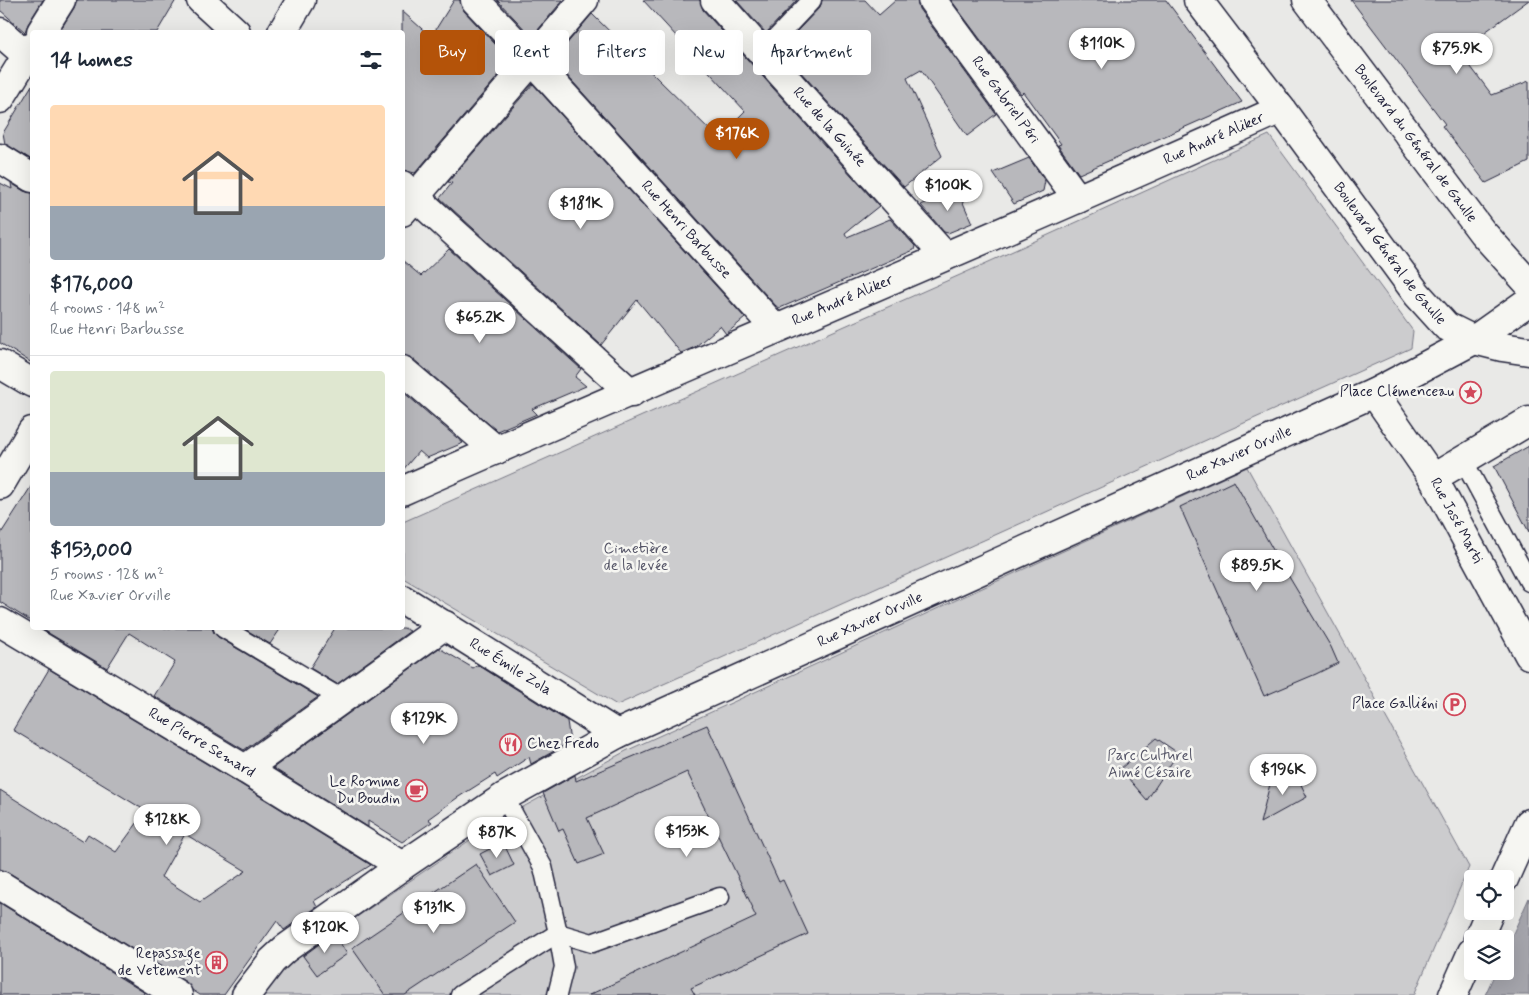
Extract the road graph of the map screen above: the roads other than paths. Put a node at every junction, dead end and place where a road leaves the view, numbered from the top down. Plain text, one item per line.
1 (61, 0) edge
2 (201, 0) edge
3 (301, 0) edge
4 (476, 0) edge
5 (584, 0) edge
6 (715, 0) edge
7 (812, 0) edge
8 (932, 0) edge
9 (1198, 0) edge
10 (1307, 0) edge
11 (42, 30) edge
12 (234, 30) edge
13 (283, 30) edge
14 (504, 30) edge
15 (558, 30) edge
16 (784, 30) edge
17 (0, 32) edge
18 (753, 43) edge
19 (30, 53) edge
20 (30, 55) edge
21 (518, 75) edge
22 (546, 75) edge
23 (782, 75) edge
24 (0, 99) edge
25 (1281, 109) junction
26 (0, 158) edge
27 (30, 177) edge
28 (407, 198) edge
29 (1078, 199) junction
30 (945, 256) junction
31 (1529, 284) edge
32 (1529, 301) edge
33 (775, 328) junction
34 (1474, 340) junction
35 (1529, 351) edge
36 (0, 364) edge
37 (405, 373) edge
38 (30, 382) edge
39 (630, 393) junction
40 (1374, 393) junction
41 (1529, 421) edge
42 (30, 434) edge
43 (496, 450) junction
44 (1463, 460) junction
45 (1433, 478) junction
46 (0, 485) edge
47 (405, 490) edge
48 (1529, 582) edge
49 (405, 601) edge
50 (0, 622) edge
51 (445, 625) junction
52 (226, 630) edge
53 (1529, 655) edge
54 (342, 699) junction
55 (617, 734) junction
56 (245, 768) junction
57 (504, 797) junction
58 (1529, 823) edge
59 (402, 866) junction
60 (1508, 870) edge
61 (0, 885) edge
62 (720, 897) dead end
63 (558, 934) junction
64 (1464, 970) edge
65 (178, 995) edge
66 (246, 995) edge
67 (460, 995) edge
68 (557, 995) edge
69 (1453, 995) edge

1 - 11 street
2 - 12 street
3 - 13 street
4 - 14 street, Rue Henri Barbusse
5 - 15 street
6 - 18 street, Rue de la Guinée
7 - 16 lane
8 - 29 street, Rue Gabriel Péri
9 - 25 street
10 - 31 street, Boulevard du Général de Gaulle
17 - 19 street
20 - 24 street
21 - 28 street
22 - 33 street, Rue Henri Barbusse
23 - 30 street, Rue de la Guinée
25 - 29 street, Rue André Aliker
25 - 34 street, Boulevard Général de Gaulle
26 - 27 street
28 - 39 street
29 - 30 street, Rue André Aliker
30 - 33 street, Rue André Aliker
32 - 34 street, Rue Xavier Orville
33 - 39 street, Rue André Aliker
34 - 35 street, Boulevard Général de Gaulle
34 - 40 street, Rue Xavier Orville
36 - 38 street
37 - 43 street
39 - 43 street, Rue André Aliker
40 - 45 street, Rue José Marti
40 - 55 street, Rue Xavier Orville
41 - 44 street
42 - 46 street
43 - 47 street, Rue André Aliker
44 - 45 street
44 - 48 lane
45 - 53 street, Rue José Marti
49 - 51 street, Rue Émile Zola
50 - 56 street, Rue Pierre Semard
51 - 54 street
51 - 55 street, Rue Émile Zola
52 - 54 lane
54 - 56 street
55 - 57 street, Rue Xavier Orville
56 - 59 street, Rue Pierre Semard
57 - 59 street, Rue Xavier Orville
57 - 63 lane
58 - 60 street
59 - 66 street, Rue Xavier Orville
61 - 65 street
62 - 63 lane
63 - 67 lane
63 - 68 lane
64 - 69 street

